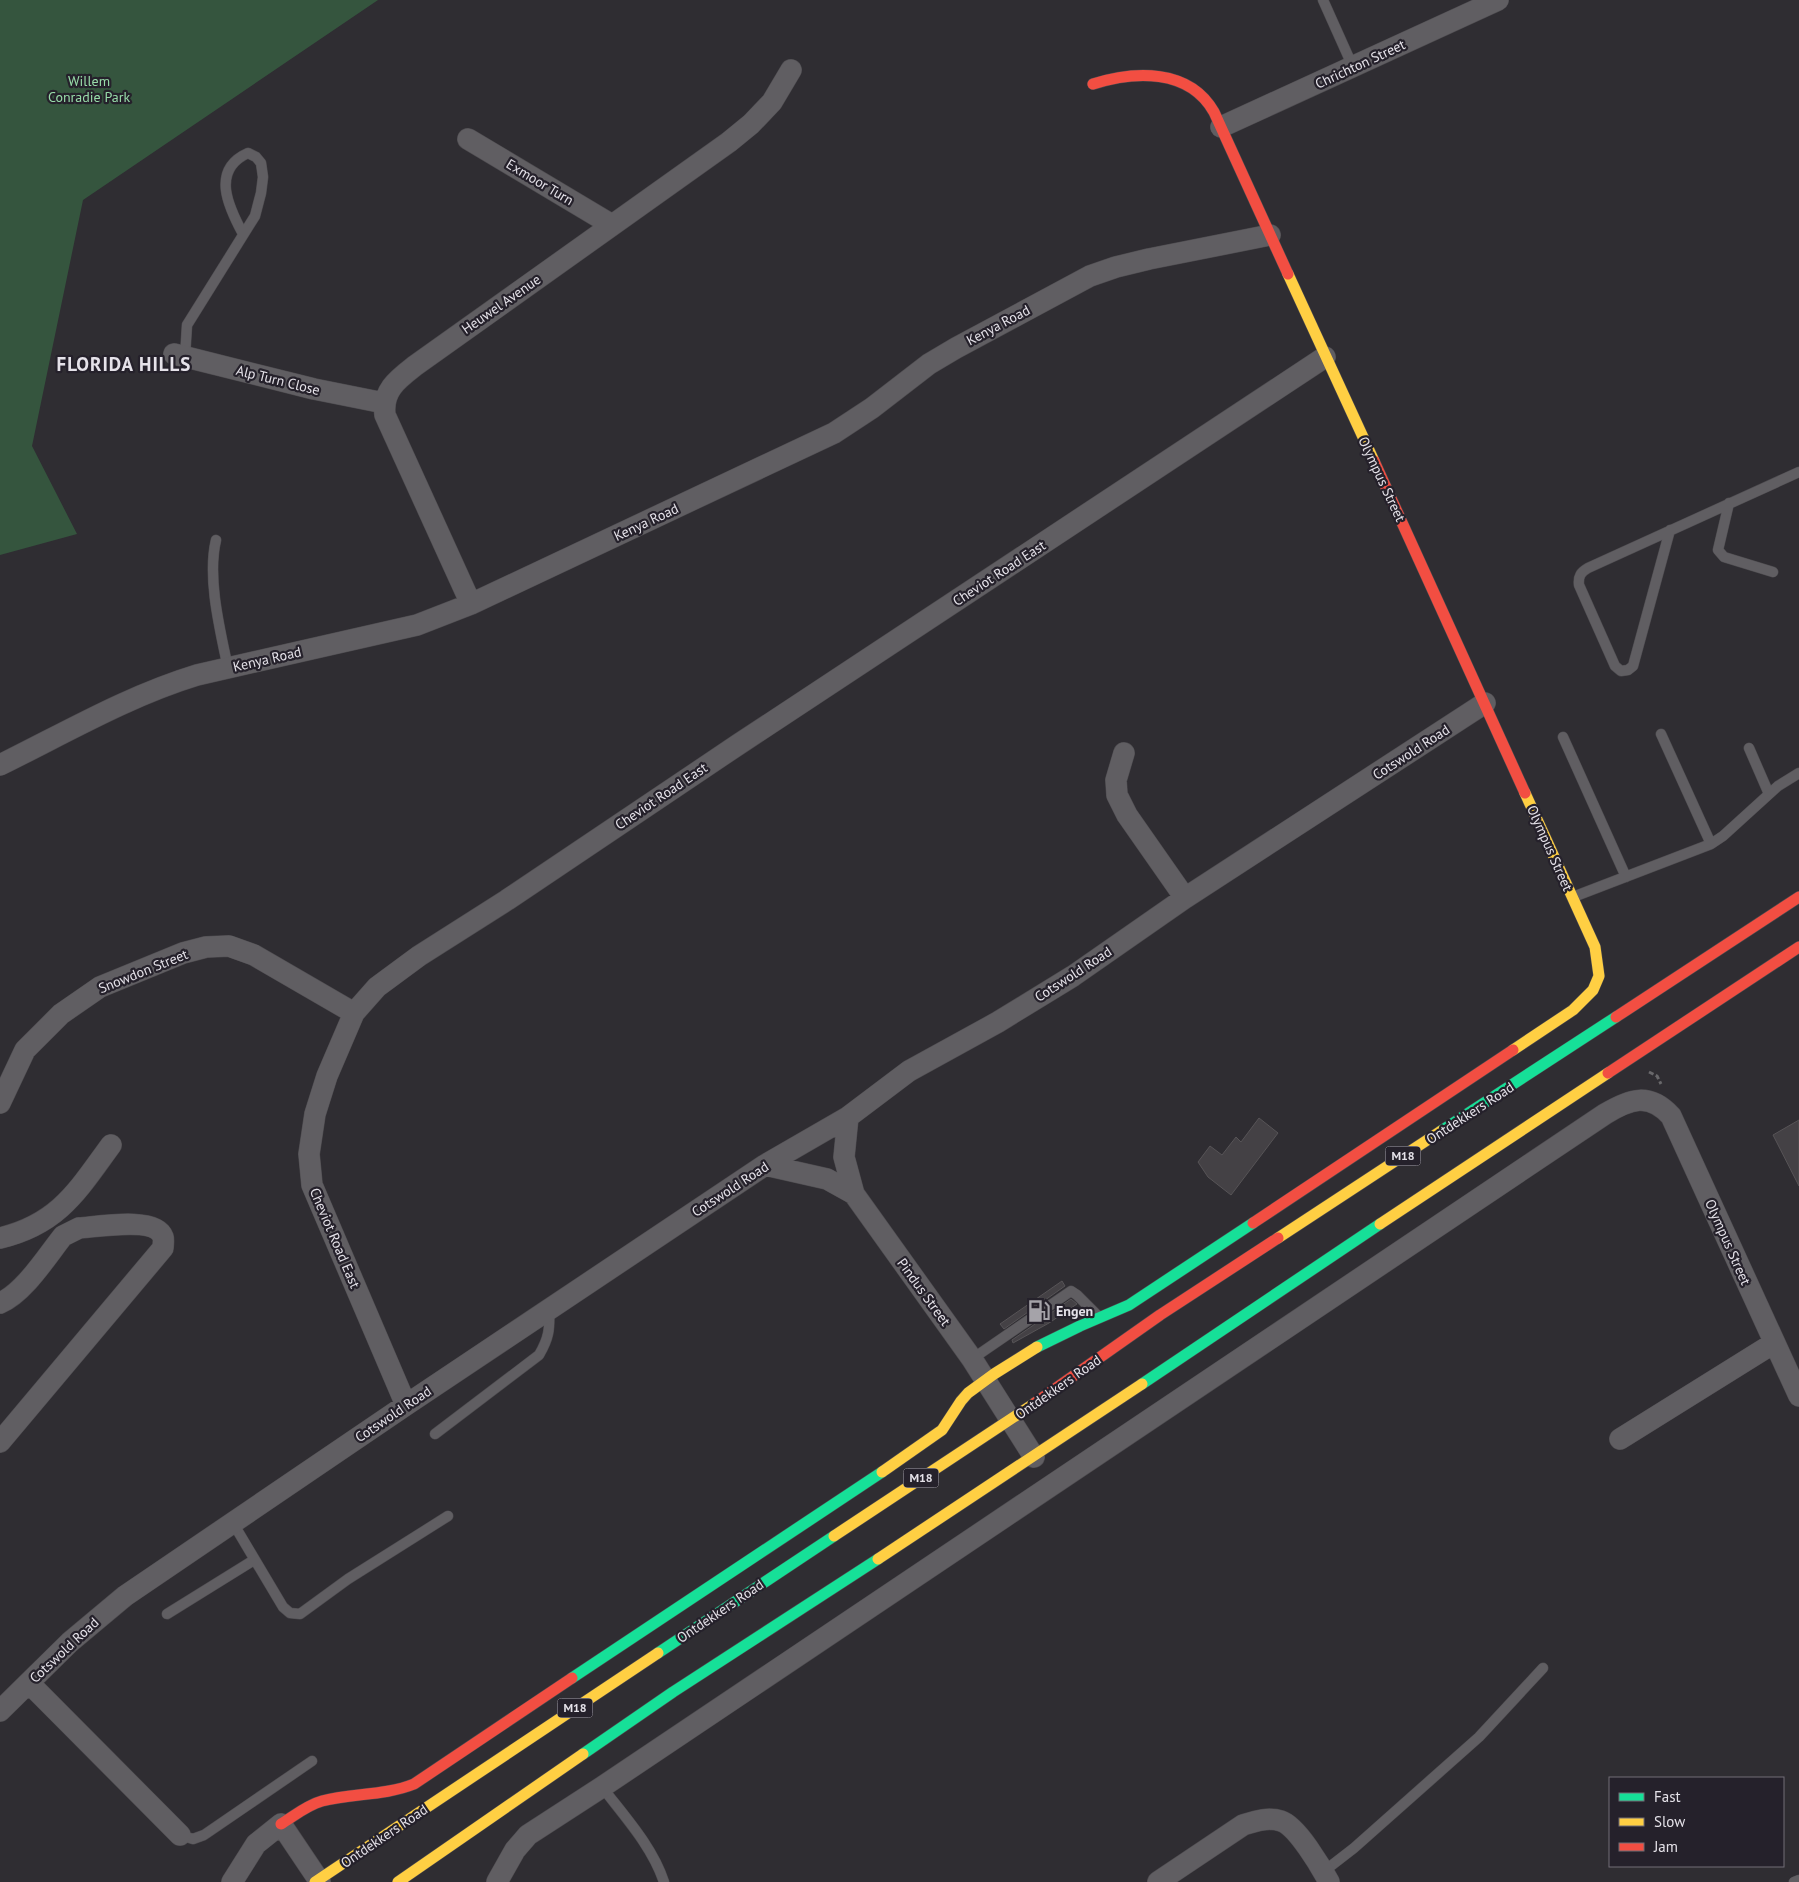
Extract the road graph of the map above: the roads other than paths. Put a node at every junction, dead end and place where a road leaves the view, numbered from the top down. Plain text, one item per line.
1 (1323, 0) edge
2 (1498, 0) edge
3 (1353, 67) junction
4 (791, 70) dead end
5 (1093, 84) dead end
6 (1221, 127) junction
7 (468, 139) dead end
8 (612, 226) junction
9 (243, 234) junction
10 (1270, 235) junction
11 (179, 356) joint
12 (1325, 357) junction
13 (384, 403) junction
14 (1799, 472) edge
15 (1729, 504) junction
16 (1670, 530) junction
17 (216, 540) dead end
18 (1773, 572) dead end
19 (471, 604) junction
20 (228, 668) junction
21 (1485, 704) junction
22 (1661, 734) dead end
23 (1563, 737) dead end
24 (1749, 748) dead end
25 (1124, 753) dead end
26 (0, 765) edge
27 (1799, 773) edge
28 (1769, 794) junction
29 (1711, 844) junction
30 (1626, 877) junction
31 (1799, 897) edge
32 (1185, 898) junction
33 (1572, 898) junction
34 (1799, 947) edge
35 (1600, 971) joint
36 (354, 1012) junction
37 (0, 1103) edge
38 (848, 1117) junction
39 (111, 1145) dead end
40 (765, 1165) junction
41 (854, 1194) junction
42 (0, 1238) edge
43 (0, 1302) edge
44 (549, 1309) junction
45 (1100, 1318) junction
46 (1774, 1343) junction
47 (972, 1359) junction
48 (986, 1380) junction
49 (1799, 1396) edge
50 (406, 1405) junction
51 (1011, 1420) junction
52 (435, 1434) dead end
53 (1620, 1439) dead end
54 (0, 1442) edge
55 (1034, 1457) junction
56 (448, 1516) dead end
57 (233, 1524) junction
58 (254, 1560) junction
59 (167, 1614) dead end
60 (1543, 1668) dead end
61 (29, 1683) junction
62 (0, 1711) edge
63 (312, 1761) dead end
64 (602, 1787) junction
65 (281, 1824) junction
66 (180, 1835) joint
67 (1330, 1871) edge
68 (505, 1877) edge
69 (1799, 1880) edge
70 (318, 1881) edge
71 (232, 1882) edge
72 (398, 1882) edge
73 (664, 1882) edge
74 (1158, 1882) edge
75 (1794, 1882) edge

1 - 3 lane
2 - 3 street, Chrichton Street
3 - 6 street, Chrichton Street
4 - 8 street, Heuwel Avenue
5 - 6 main road, Olympus Street
6 - 10 main road, Olympus Street
7 - 8 street, Exmoor Turn
8 - 13 street, Heuwel Avenue
9 - 9 lane
9 - 11 lane
10 - 12 main road, Olympus Street
10 - 19 street, Kenya Road
11 - 13 street, Alp Turn Close
12 - 21 main road, Olympus Street
12 - 36 street, Cheviot Road East
13 - 19 street
14 - 15 lane
15 - 16 lane
15 - 18 lane
16 - 16 lane
17 - 20 lane
19 - 20 street, Kenya Road
20 - 26 street, Kenya Road
21 - 32 street, Cotswold Road
21 - 33 main road, Olympus Street
22 - 29 lane
23 - 30 lane
24 - 28 lane
25 - 32 street
27 - 28 lane
28 - 29 lane
29 - 30 lane
30 - 33 lane
31 - 51 main road, Ontdekkers Road / M18
32 - 38 street, Cotswold Road
33 - 35 main road, Olympus Street
34 - 55 main road
35 - 45 main road, Ontdekkers Road
36 - 37 street, Snowdon Street
36 - 50 street, Cheviot Road East
38 - 40 street, Cotswold Road
38 - 41 street, Pindus Street
39 - 42 street
40 - 41 street
40 - 44 street, Cotswold Road
41 - 47 street, Pindus Street
43 - 54 street
44 - 50 street, Cotswold Road
44 - 52 lane
45 - 47 lane
45 - 48 main road, Ontdekkers Road
46 - 49 street, Olympus Street
46 - 53 street
46 - 64 street, Olympus Street
47 - 48 street, Pindus Street
48 - 51 street, Pindus Street
48 - 65 main road, Ontdekkers Road
50 - 57 street, Cotswold Road
51 - 55 street, Pindus Street
51 - 70 main road, Ontdekkers Road / M18
55 - 72 main road
56 - 58 lane
57 - 58 lane
57 - 61 street, Cotswold Road
58 - 59 lane
60 - 67 lane
61 - 62 street, Cotswold Road
61 - 66 street
63 - 66 lane
64 - 68 street
64 - 73 lane
65 - 70 street, Ontdekkers Road
65 - 71 street, Ontdekkers Road
67 - 74 street
69 - 75 lane

